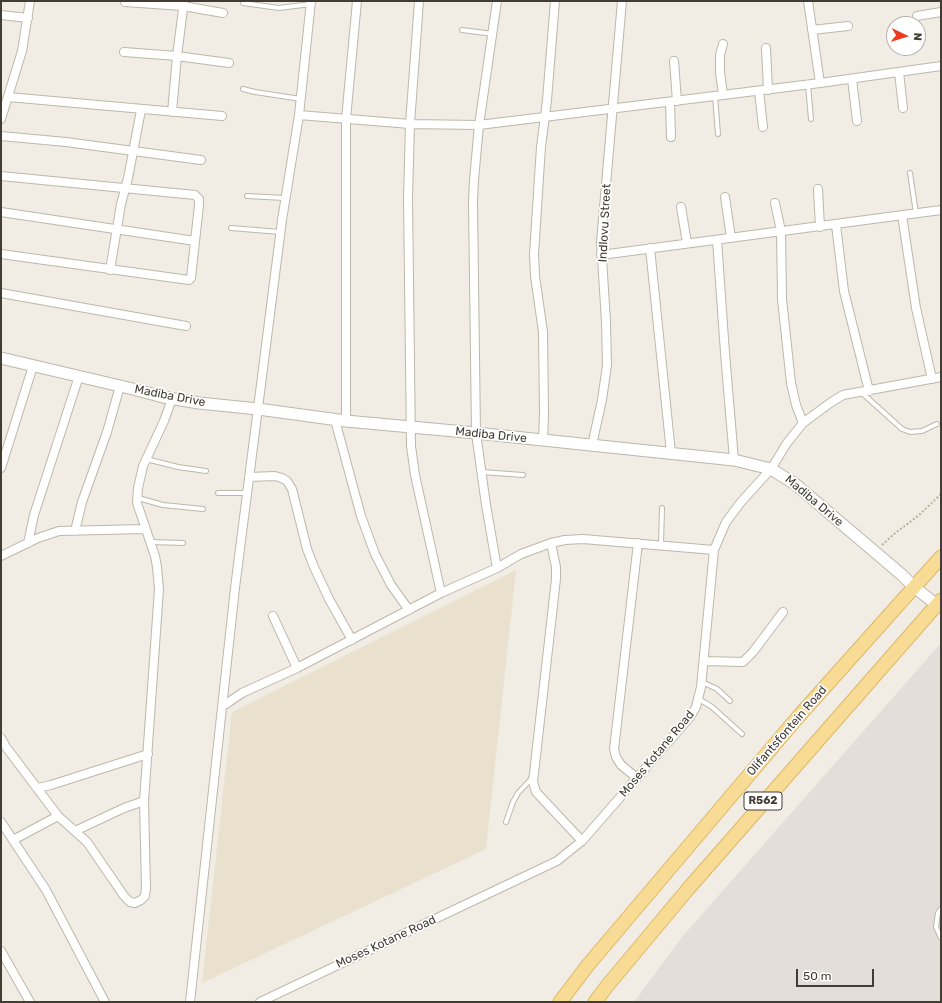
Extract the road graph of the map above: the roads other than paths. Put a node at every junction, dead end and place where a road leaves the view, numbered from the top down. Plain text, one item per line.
1 (30, 1) edge
2 (357, 1) edge
3 (419, 1) edge
4 (497, 1) edge
5 (555, 1) edge
6 (622, 1) edge
7 (808, 1) edge
8 (125, 2) dead end
9 (243, 3) dead end
10 (311, 3) edge
11 (184, 4) edge
12 (941, 12) edge
13 (223, 13) dead end
14 (1, 15) edge
15 (917, 16) dead end
16 (28, 18) junction
17 (848, 26) dead end
18 (462, 30) dead end
19 (812, 30) junction
20 (493, 34) junction
21 (723, 44) dead end
22 (766, 48) dead end
23 (124, 52) dead end
24 (177, 56) junction
25 (674, 61) dead end
26 (229, 64) dead end
27 (941, 66) edge
28 (898, 72) junction
29 (852, 79) junction
30 (820, 83) junction
31 (808, 85) junction
32 (243, 89) dead end
33 (768, 90) junction
34 (759, 91) junction
35 (719, 96) junction
36 (8, 97) junction
37 (301, 99) junction
38 (673, 102) junction
39 (903, 108) dead end
40 (613, 109) junction
41 (141, 110) junction
42 (172, 112) junction
43 (299, 115) junction
44 (222, 116) dead end
45 (545, 116) junction
46 (1, 119) edge
47 (346, 119) junction
48 (811, 119) dead end
49 (857, 121) dead end
50 (410, 124) junction
51 (479, 125) junction
52 (762, 127) dead end
53 (718, 134) dead end
54 (1, 136) edge
55 (671, 137) dead end
56 (133, 150) junction
57 (201, 160) dead end
58 (910, 173) dead end
59 (1, 176) edge
60 (125, 188) junction
61 (818, 189) dead end
62 (247, 196) dead end
63 (726, 197) dead end
64 (286, 198) junction
65 (775, 203) dead end
66 (681, 207) dead end
67 (941, 210) edge
68 (1, 212) edge
69 (916, 213) junction
70 (902, 215) junction
71 (836, 225) junction
72 (820, 227) junction
73 (231, 228) dead end
74 (117, 230) junction
75 (781, 231) junction
76 (280, 232) junction
77 (731, 238) junction
78 (717, 240) junction
79 (195, 241) junction
80 (686, 244) junction
81 (650, 248) junction
82 (1, 254) edge
83 (601, 255) junction
84 (110, 270) junction
85 (1, 293) edge
86 (186, 326) dead end
87 (1, 358) edge
88 (33, 366) junction
89 (80, 376) junction
90 (941, 377) edge
91 (932, 379) junction
92 (120, 386) junction
93 (865, 391) junction
94 (172, 399) junction
95 (258, 409) junction
96 (340, 420) junction
97 (803, 423) junction
98 (937, 424) dead end
99 (411, 427) junction
100 (476, 433) junction
101 (543, 441) junction
102 (592, 445) junction
103 (671, 453) junction
104 (146, 459) junction
105 (734, 460) junction
106 (1, 468) edge
107 (771, 469) junction
108 (206, 471) dead end
109 (481, 472) junction
110 (523, 475) dead end
111 (249, 476) junction
112 (218, 493) dead end
113 (247, 493) junction
114 (137, 498) junction
115 (662, 508) dead end
116 (203, 509) dead end
117 (145, 529) junction
118 (75, 531) junction
119 (151, 542) junction
120 (28, 543) junction
121 (183, 543) dead end
122 (551, 543) junction
123 (638, 543) junction
124 (661, 546) junction
125 (714, 550) junction
126 (1, 556) edge
127 (941, 557) edge
128 (497, 568) junction
129 (914, 587) junction
130 (441, 593) junction
131 (939, 603) edge
132 (409, 610) junction
133 (783, 612) dead end
134 (273, 616) dead end
135 (352, 640) junction
136 (704, 661) junction
137 (297, 668) junction
138 (701, 682) junction
139 (699, 699) junction
140 (730, 701) dead end
141 (223, 706) junction
142 (742, 734) dead end
143 (1, 738) edge
144 (148, 754) junction
145 (533, 777) junction
146 (637, 778) junction
147 (38, 788) junction
148 (144, 801) junction
149 (58, 816) junction
150 (1, 822) edge
151 (506, 822) dead end
152 (75, 831) junction
153 (13, 840) junction
154 (582, 841) junction
155 (941, 909) edge
156 (941, 938) edge
157 (1, 950) edge
158 (30, 1002) edge
159 (105, 1002) edge
160 (190, 1002) edge
161 (260, 1002) edge
162 (560, 1002) edge
163 (595, 1002) edge

1 - 16 street
2 - 47 street
3 - 50 street
4 - 20 street
5 - 45 street
6 - 40 street, Indlovu Street
7 - 19 street
8 - 11 street
9 - 10 lane
10 - 37 street
11 - 13 street
11 - 24 street
12 - 15 street
14 - 16 street
16 - 36 street
17 - 19 street
18 - 20 lane
19 - 30 street
20 - 51 street
21 - 35 street
22 - 33 street
23 - 24 street
24 - 26 street
24 - 42 street
25 - 38 street
27 - 28 street
28 - 29 street
28 - 39 street
29 - 30 street
29 - 49 street
30 - 31 street
31 - 33 street
31 - 48 lane
32 - 37 lane
33 - 34 street
34 - 35 street
34 - 52 street
35 - 38 street
35 - 53 lane
36 - 41 street
36 - 46 street
37 - 43 street
38 - 40 street
38 - 55 street
40 - 45 street
40 - 83 street, Indlovu Street
41 - 42 street
41 - 56 street
42 - 44 street
43 - 47 street
43 - 64 street
45 - 51 street
45 - 101 street
47 - 50 street
47 - 96 street
50 - 51 street
50 - 99 street
51 - 100 street
54 - 56 street
56 - 57 street
56 - 60 street
58 - 69 lane
59 - 60 street
60 - 74 street
60 - 79 street
61 - 72 street
62 - 64 lane
63 - 77 street
64 - 76 street
65 - 75 street
66 - 80 street
67 - 69 street
68 - 74 street
69 - 70 street
70 - 71 street
70 - 91 street
71 - 72 street
71 - 93 street
72 - 75 street
73 - 76 lane
74 - 79 street
74 - 84 street
75 - 77 street
75 - 97 street
76 - 95 street
77 - 78 street
78 - 80 street
78 - 105 street
79 - 84 street
80 - 81 street
81 - 83 street
81 - 103 street
82 - 84 street
83 - 102 street, Indlovu Street
85 - 86 street
87 - 88 street, Madiba Drive
88 - 89 street, Madiba Drive
88 - 106 street
89 - 92 street, Madiba Drive
89 - 120 street
90 - 91 street, Moses Kotane Road
91 - 93 street, Moses Kotane Road
92 - 94 street, Madiba Drive
92 - 118 street
93 - 97 street, Moses Kotane Road
93 - 98 lane
94 - 95 street, Madiba Drive
94 - 104 street
95 - 96 street, Madiba Drive
95 - 111 street
96 - 99 street, Madiba Drive
96 - 132 street
97 - 107 street, Moses Kotane Road
99 - 100 street, Madiba Drive
99 - 130 street
100 - 101 street, Madiba Drive
100 - 109 street
101 - 102 street, Madiba Drive
102 - 103 street, Madiba Drive
103 - 105 street, Madiba Drive
104 - 108 lane
104 - 114 street
105 - 107 street, Madiba Drive
107 - 125 street, Moses Kotane Road
107 - 129 street, Madiba Drive
109 - 110 lane
109 - 128 street
111 - 113 street
111 - 135 street
112 - 113 lane
113 - 141 street
114 - 116 lane
114 - 117 street
115 - 124 lane
117 - 118 street
117 - 119 street
118 - 120 street
119 - 121 lane
119 - 144 street
120 - 126 street
122 - 123 street
122 - 128 street
122 - 145 street
123 - 124 street
123 - 146 street
124 - 125 street
125 - 136 street, Moses Kotane Road
127 - 129 main road, Olifantsfontein Road / R562
128 - 130 street
129 - 131 street, Madiba Drive
129 - 162 main road, Olifantsfontein Road / R562
130 - 132 street
131 - 163 main road, R562
132 - 135 street
133 - 136 street
134 - 137 street
135 - 137 street
136 - 138 street, Moses Kotane Road
137 - 141 street
138 - 139 street, Moses Kotane Road
138 - 140 lane
139 - 142 lane
139 - 146 street, Moses Kotane Road
141 - 160 street
143 - 147 street
144 - 147 street
144 - 148 street
145 - 151 lane
145 - 154 street
146 - 154 street, Moses Kotane Road
147 - 149 street
148 - 152 street
148 - 152 street
149 - 152 street
149 - 153 street
150 - 153 street
153 - 159 street
154 - 161 street, Moses Kotane Road
155 - 156 lane
157 - 158 street

